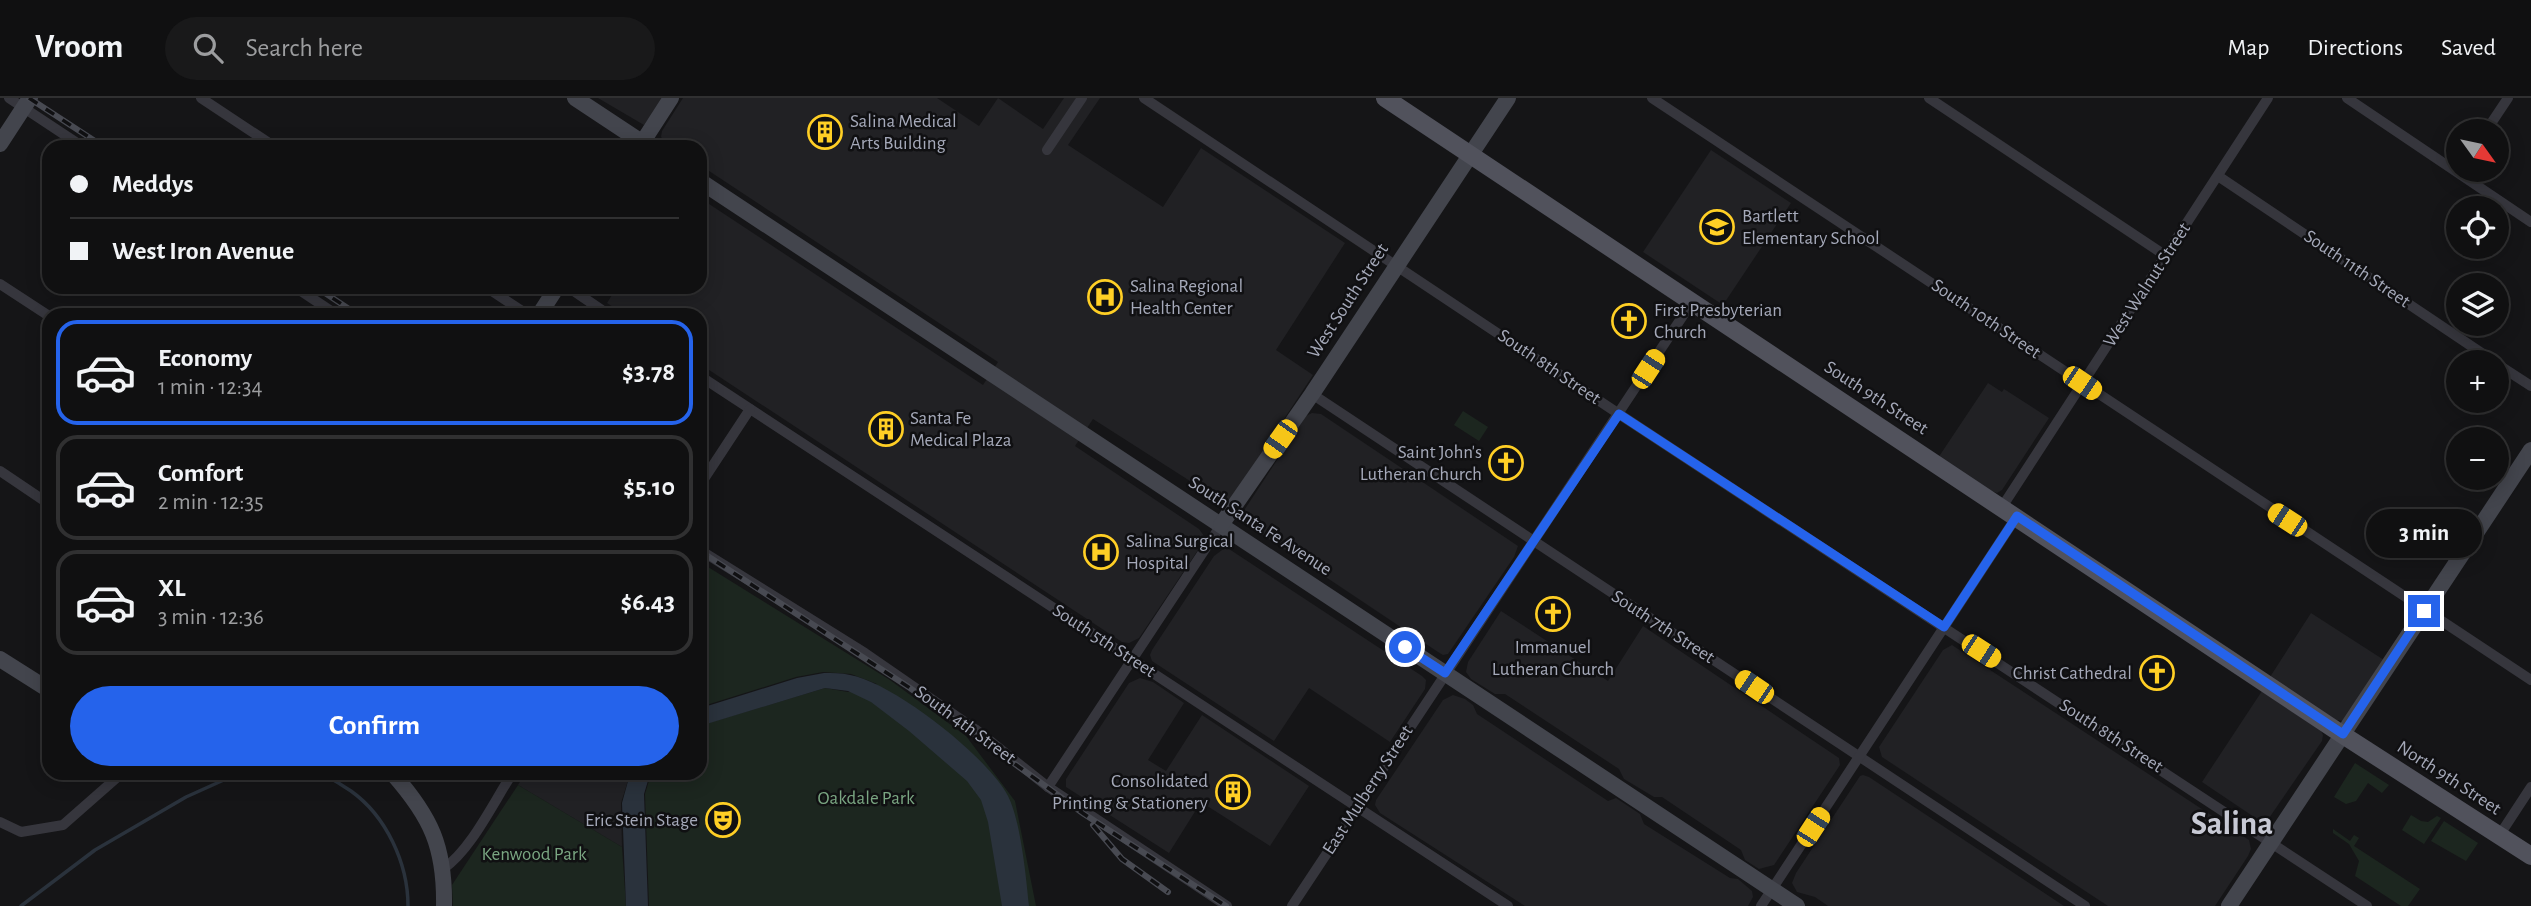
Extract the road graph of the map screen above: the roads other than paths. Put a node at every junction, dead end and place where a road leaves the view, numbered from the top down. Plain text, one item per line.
1 (9, 98) edge
2 (201, 98) edge
3 (575, 98) edge
4 (671, 98) edge
5 (1082, 98) edge
6 (1144, 98) edge
7 (1385, 98) edge
8 (1508, 98) edge
9 (1652, 98) edge
10 (1929, 98) edge
11 (2268, 98) edge
12 (2347, 98) edge
13 (2508, 98) edge
14 (27, 103) edge
15 (2494, 119) edge
16 (74, 140) edge
17 (264, 140) edge
18 (638, 140) edge
19 (648, 140) edge
20 (0, 144) edge
21 (1047, 150) dead end
22 (1471, 155) junction
23 (2446, 163) edge
24 (2218, 176) junction
25 (2474, 182) edge
26 (707, 186) edge
27 (2531, 222) edge
28 (2166, 256) junction
29 (1397, 264) junction
30 (0, 284) edge
31 (306, 294) edge
32 (496, 294) edge
33 (578, 294) edge
34 (1692, 302) junction
35 (326, 308) edge
36 (518, 308) edge
37 (600, 308) edge
38 (42, 311) edge
39 (2477, 350) edge
40 (2509, 372) edge
41 (707, 381) edge
42 (2082, 383) junction
43 (2531, 386) edge
44 (1312, 394) junction
45 (750, 409) junction
46 (1619, 414) junction
47 (2531, 450) edge
48 (0, 471) edge
49 (707, 474) edge
50 (42, 499) edge
51 (2010, 512) junction
52 (1221, 525) junction
53 (1534, 542) junction
54 (707, 554) edge
55 (2424, 611) junction
56 (1944, 627) junction
57 (0, 659) edge
58 (1132, 659) junction
59 (1445, 673) junction
60 (2531, 681) edge
61 (42, 686) edge
62 (2343, 734) junction
63 (1859, 757) junction
64 (114, 780) edge
65 (398, 780) edge
66 (508, 780) edge
67 (2531, 787) edge
68 (1048, 788) junction
69 (1357, 807) junction
70 (0, 822) edge
71 (2499, 836) junction
72 (2271, 843) junction
73 (2531, 856) edge
74 (443, 869) junction
75 (1772, 890) junction
76 (444, 906) edge
77 (1227, 906) edge
78 (1292, 906) edge
79 (1508, 906) edge
80 (1761, 906) edge
81 (1797, 906) edge
82 (2085, 906) edge
83 (2229, 906) edge
84 (2367, 906) edge

1 - 14 street
2 - 17 street
3 - 18 main road
4 - 19 main road
5 - 21 street
6 - 29 street, South 8th Street
7 - 22 main road, South 9th Street
8 - 22 main road, West South Street
9 - 42 street, South 10th Street
10 - 28 street
11 - 24 street, West Walnut Street
12 - 23 street
13 - 15 street
14 - 16 street
14 - 20 main road
22 - 29 main road, West South Street
22 - 34 main road, South 9th Street
24 - 28 street, West Walnut Street
24 - 39 street, South 11th Street
25 - 27 street
26 - 52 main road, South Santa Fe Avenue
28 - 42 street, West Walnut Street
29 - 44 main road, West South Street
29 - 46 street, South 8th Street
30 - 38 street
31 - 35 street
32 - 36 street
33 - 37 street
34 - 46 street, East Mulberry Street
34 - 51 main road, South 9th Street
40 - 43 street, South 11th Street
41 - 45 street, South 5th Street
42 - 51 street, West Walnut Street
42 - 55 street, South 10th Street
44 - 52 main road, West South Street
44 - 53 street, South 7th Street
45 - 49 street
45 - 58 street, South 5th Street
46 - 53 street, East Mulberry Street
46 - 56 street, South 8th Street
47 - 55 main road
48 - 50 street
51 - 56 street, West Walnut Street
51 - 62 main road, South 9th Street
52 - 58 street
52 - 59 main road, South Santa Fe Avenue
53 - 59 street, East Mulberry Street
53 - 63 street, South 7th Street
54 - 68 street, South 4th Street
55 - 60 street, South 10th Street
55 - 62 main road
56 - 63 street, West Walnut Street
56 - 72 street, South 8th Street
57 - 61 main road
58 - 68 street
58 - 69 street, South 5th Street
59 - 69 street, East Mulberry Street
59 - 75 main road, South Santa Fe Avenue
62 - 71 main road, North 9th Street
62 - 72 main road
63 - 75 street, West Walnut Street
63 - 82 street, South 7th Street
64 - 70 street
65 - 74 main road
66 - 74 street
67 - 71 street
68 - 77 street, South 4th Street
69 - 78 street, East Mulberry Street
69 - 79 street, South 5th Street
71 - 73 main road, North 9th Street
72 - 83 main road
72 - 84 street, South 8th Street
74 - 76 main road
75 - 80 street, West Walnut Street
75 - 81 main road, South Santa Fe Avenue

